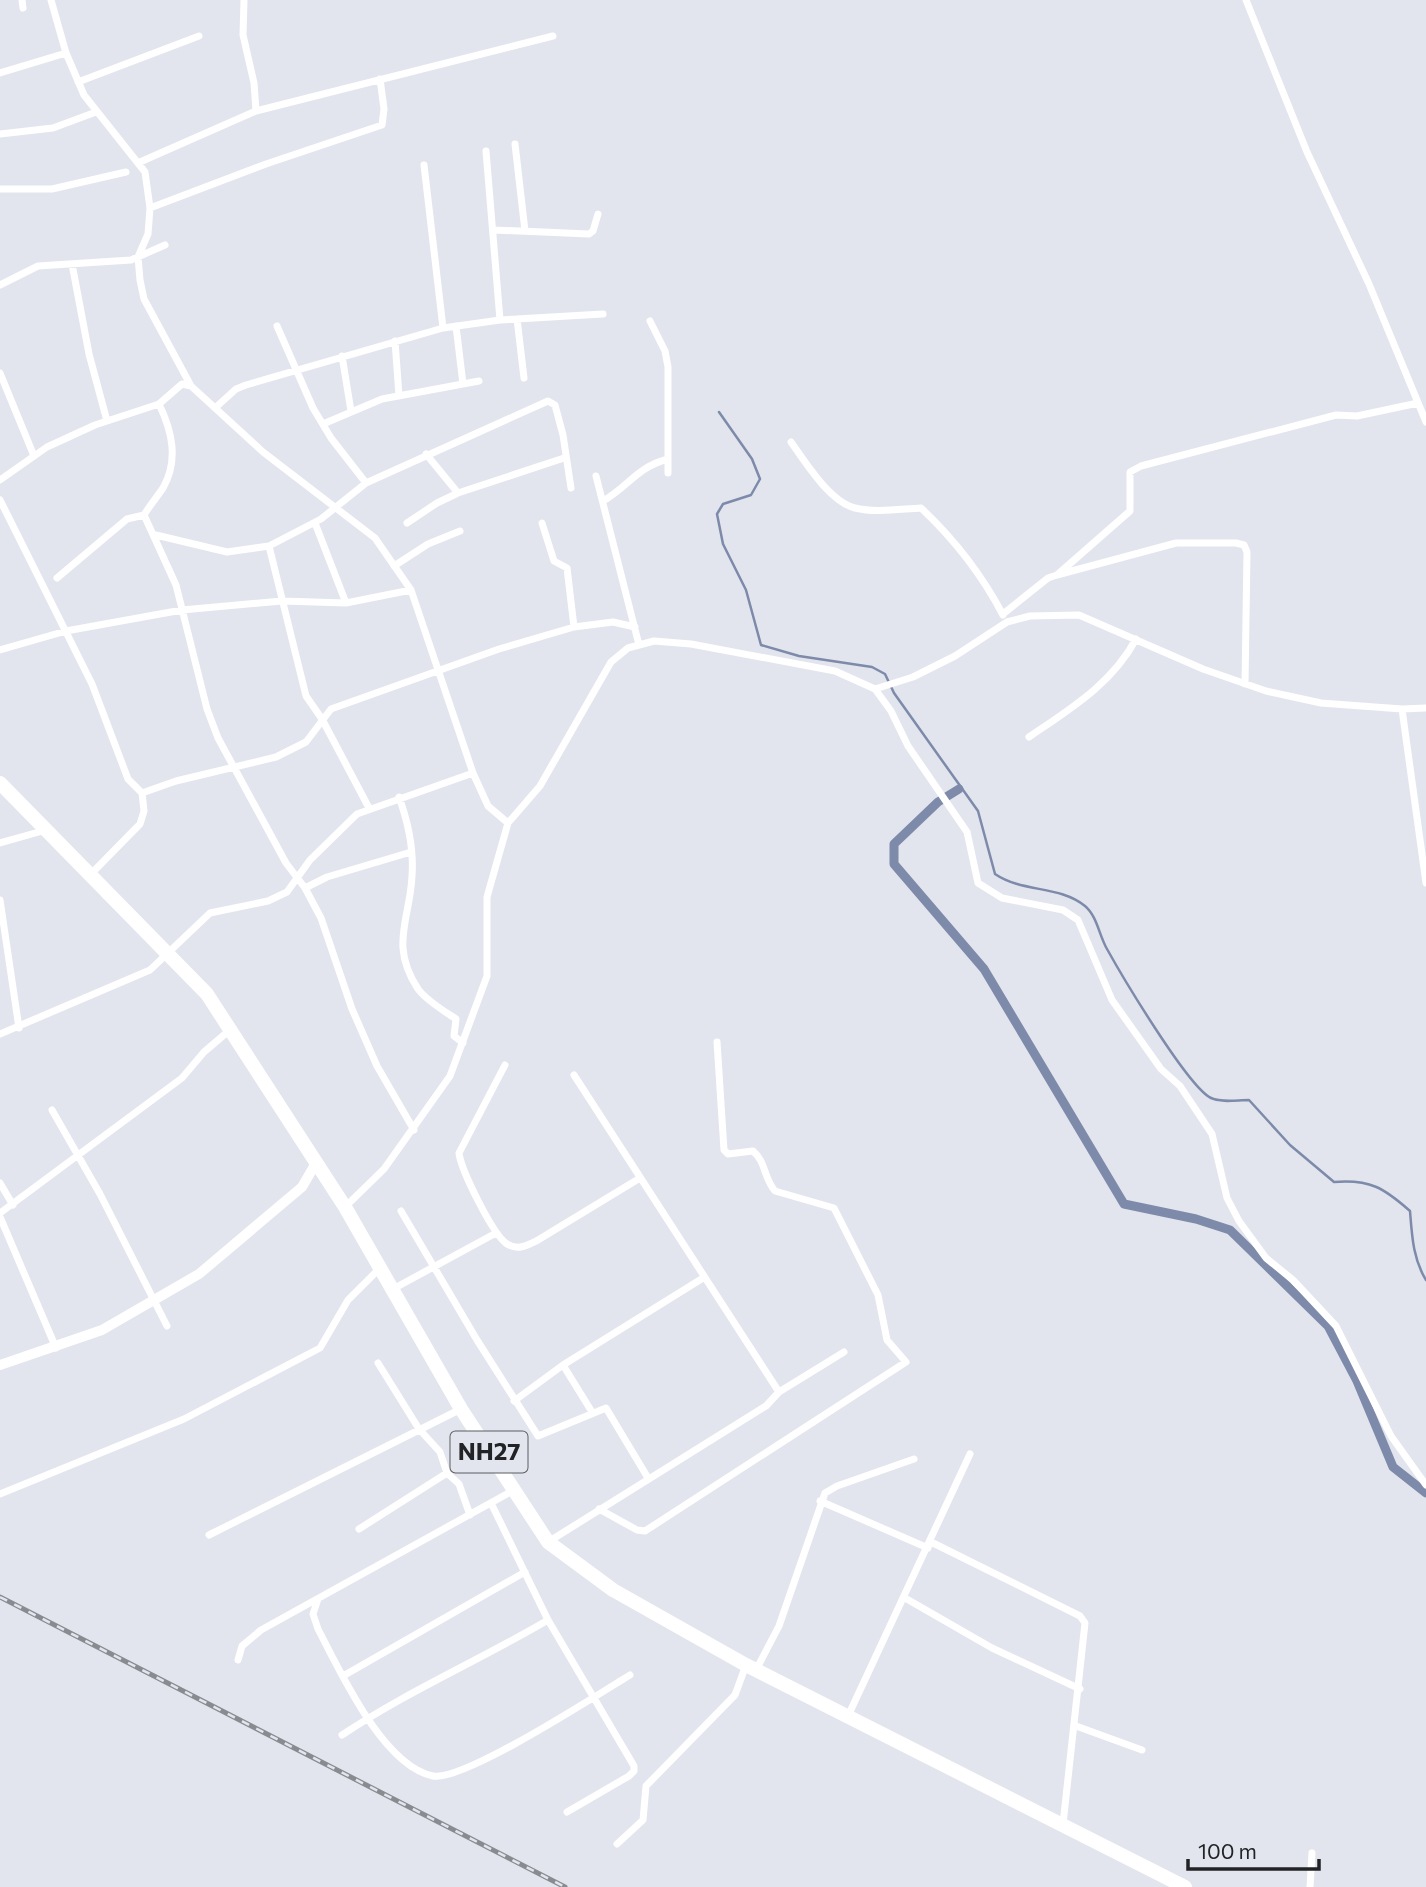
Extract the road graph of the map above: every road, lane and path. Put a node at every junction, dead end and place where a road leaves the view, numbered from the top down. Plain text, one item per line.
1 (51, 0) edge
2 (244, 0) edge
3 (1246, 0) edge
4 (200, 36) dead end
5 (553, 36) dead end
6 (66, 53) junction
7 (0, 73) edge
8 (380, 79) junction
9 (78, 82) junction
10 (256, 111) junction
11 (96, 112) junction
12 (0, 134) edge
13 (516, 144) dead end
14 (486, 151) dead end
15 (140, 162) junction
16 (424, 165) dead end
17 (126, 172) dead end
18 (0, 189) edge
19 (150, 208) junction
20 (598, 214) dead end
21 (494, 230) junction
22 (524, 231) junction
23 (165, 245) dead end
24 (138, 257) junction
25 (72, 264) junction
26 (0, 285) edge
27 (603, 314) dead end
28 (517, 319) junction
29 (500, 320) junction
30 (650, 321) dead end
31 (277, 326) dead end
32 (456, 326) junction
33 (443, 328) junction
34 (395, 341) junction
35 (342, 356) junction
36 (294, 369) junction
37 (0, 373) edge
38 (524, 378) dead end
39 (479, 382) dead end
40 (463, 384) junction
41 (191, 386) junction
42 (399, 396) junction
43 (1418, 403) junction
44 (159, 404) junction
45 (215, 408) junction
46 (351, 411) junction
47 (107, 421) junction
48 (1426, 422) edge
49 (323, 425) junction
50 (791, 442) dead end
51 (426, 454) junction
52 (34, 456) junction
53 (564, 458) junction
54 (668, 459) junction
55 (668, 473) dead end
56 (596, 476) dead end
57 (0, 480) edge
58 (366, 483) junction
59 (571, 488) dead end
60 (458, 493) junction
61 (0, 500) edge
62 (603, 501) junction
63 (335, 509) junction
64 (144, 515) junction
65 (315, 523) junction
66 (407, 523) dead end
67 (542, 523) dead end
68 (460, 531) dead end
69 (156, 535) junction
70 (269, 546) junction
71 (394, 566) junction
72 (1057, 575) junction
73 (57, 578) dead end
74 (411, 590) junction
75 (282, 601) junction
76 (345, 603) junction
77 (182, 610) junction
78 (1003, 614) junction
79 (1007, 622) junction
80 (574, 627) junction
81 (635, 627) junction
82 (66, 631) junction
83 (1136, 639) junction
84 (639, 645) junction
85 (0, 650) edge
86 (438, 673) junction
87 (1245, 684) junction
88 (876, 689) junction
89 (1426, 708) edge
90 (1402, 709) junction
91 (323, 719) junction
92 (1029, 737) dead end
93 (233, 768) junction
94 (472, 773) junction
95 (0, 783) edge
96 (142, 793) junction
97 (399, 797) junction
98 (369, 808) junction
99 (508, 823) junction
100 (47, 830) junction
101 (0, 843) edge
102 (411, 852) junction
103 (1424, 861) edge
104 (91, 874) junction
105 (298, 881) junction
106 (1426, 883) edge
107 (305, 888) junction
108 (0, 900) edge
109 (1, 915) edge
110 (169, 953) junction
111 (19, 1028) junction
112 (231, 1028) junction
113 (0, 1034) edge
114 (717, 1042) dead end
115 (463, 1043) junction
116 (505, 1065) dead end
117 (574, 1075) dead end
118 (52, 1110) dead end
119 (414, 1130) junction
120 (78, 1157) junction
121 (316, 1163) junction
122 (640, 1178) junction
123 (0, 1183) edge
124 (13, 1205) junction
125 (345, 1207) junction
126 (401, 1211) dead end
127 (0, 1215) edge
128 (496, 1233) junction
129 (432, 1266) junction
130 (381, 1268) junction
131 (704, 1278) junction
132 (393, 1289) junction
133 (152, 1301) junction
134 (167, 1326) dead end
135 (56, 1348) junction
136 (844, 1352) dead end
137 (378, 1363) dead end
138 (0, 1365) edge
139 (563, 1365) junction
140 (779, 1392) junction
141 (514, 1401) junction
142 (461, 1409) junction
143 (593, 1412) junction
144 (419, 1429) junction
145 (970, 1454) dead end
146 (914, 1459) dead end
147 (447, 1473) junction
148 (648, 1478) junction
149 (1426, 1485) edge
150 (514, 1490) junction
151 (0, 1494) edge
152 (820, 1501) junction
153 (491, 1503) junction
154 (599, 1509) junction
155 (470, 1515) junction
156 (359, 1529) dead end
157 (209, 1535) dead end
158 (548, 1542) junction
159 (930, 1545) junction
160 (525, 1572) junction
161 (905, 1598) junction
162 (317, 1599) junction
163 (548, 1619) junction
164 (238, 1660) dead end
165 (751, 1667) junction
166 (630, 1675) dead end
167 (343, 1676) junction
168 (1080, 1689) junction
169 (594, 1697) junction
170 (848, 1716) junction
171 (369, 1717) junction
172 (1076, 1726) junction
173 (342, 1734) dead end
174 (1142, 1750) dead end
175 (567, 1812) dead end
176 (1063, 1825) junction
177 (617, 1844) dead end
178 (1312, 1853) dead end
179 (1185, 1887) edge
180 (1310, 1887) edge

1 - 6 street
2 - 10 street
3 - 43 street
4 - 9 street
5 - 8 street
6 - 7 street
6 - 9 street
8 - 10 street
8 - 19 street
9 - 11 street
10 - 15 street
11 - 12 street
11 - 15 street
13 - 22 street
14 - 21 street
15 - 19 street
16 - 33 street
17 - 18 street
19 - 24 street
20 - 22 street
21 - 22 street
21 - 29 street
23 - 24 street
24 - 25 street
24 - 41 street
25 - 26 street
25 - 47 street
27 - 28 street
28 - 29 street
28 - 38 street
29 - 32 street
30 - 54 street
31 - 36 street
32 - 33 street
32 - 40 street
33 - 34 street
34 - 35 street
34 - 42 street
35 - 36 street
35 - 46 street
36 - 45 street
36 - 49 street
37 - 52 street
39 - 40 street
40 - 42 street
41 - 44 street
41 - 45 street
42 - 46 street
43 - 48 street
43 - 72 street
44 - 47 street
44 - 64 street
45 - 63 street
46 - 49 street
47 - 52 street
49 - 58 street
50 - 78 street
51 - 53 street
51 - 58 street
51 - 60 street
52 - 57 street
53 - 59 street
53 - 60 street
54 - 55 street
54 - 62 street
56 - 62 street
58 - 63 street
60 - 66 street
61 - 82 street
62 - 81 street
63 - 65 street
63 - 71 street
64 - 69 street
64 - 73 street
65 - 70 street
65 - 76 street
67 - 80 street
68 - 71 street
69 - 70 street
69 - 77 street
70 - 75 street
71 - 74 street
72 - 78 street
72 - 87 street
74 - 76 street
74 - 86 street
75 - 76 street
75 - 77 street
75 - 91 street
77 - 82 street
77 - 93 street
78 - 79 street
79 - 83 street
79 - 88 street
80 - 81 street
80 - 86 street
81 - 84 street
82 - 85 street
82 - 96 street
83 - 87 street
83 - 92 street
84 - 88 street
84 - 99 street
86 - 91 street
86 - 94 street
87 - 90 street
88 - 149 street
89 - 90 street
90 - 103 street
91 - 93 street
91 - 98 street
93 - 96 street
93 - 105 street
94 - 97 street
94 - 99 street
95 - 100 highway, NH27
96 - 104 street
97 - 98 street
97 - 102 street
98 - 105 street
99 - 115 street
100 - 101 street
100 - 104 highway, NH27
102 - 107 street
102 - 115 street
103 - 106 street
104 - 110 highway, NH27
105 - 107 street
105 - 110 street
107 - 119 street
108 - 109 street
109 - 111 street
110 - 111 street
110 - 112 highway, NH27
111 - 113 street
112 - 120 street
112 - 121 highway, NH27
114 - 154 street
115 - 119 street
116 - 128 street
117 - 122 street
118 - 120 street
119 - 125 street
120 - 124 street
120 - 133 street
121 - 125 highway, NH27
121 - 133 street
122 - 128 street
122 - 131 street
123 - 124 street
124 - 127 street
125 - 130 highway, NH27
126 - 129 street
127 - 135 street
128 - 129 street
129 - 132 street
129 - 141 street
130 - 132 highway, NH27
130 - 151 street
131 - 139 street
131 - 140 street
132 - 142 highway, NH27
133 - 134 street
133 - 135 street
135 - 138 street
136 - 140 street
137 - 144 street
139 - 141 street
139 - 143 street
140 - 148 street
141 - 143 street
142 - 144 street
142 - 150 highway, NH27
143 - 148 street
144 - 147 street
144 - 157 street
145 - 159 street
146 - 152 street
147 - 155 street
147 - 156 street
148 - 154 street
150 - 153 street
150 - 158 highway, NH27
152 - 159 street
152 - 165 street
153 - 155 street
153 - 160 street
154 - 158 street
155 - 162 street
158 - 165 highway, NH27
159 - 161 street
159 - 168 street
160 - 163 street
160 - 167 street
161 - 168 street
161 - 170 street
162 - 164 street
162 - 167 street
163 - 169 street
163 - 171 street
165 - 170 highway, NH27
165 - 177 street
166 - 169 street
167 - 171 street
168 - 172 street
169 - 171 street
169 - 175 street
170 - 176 highway, NH27
171 - 173 street
172 - 174 street
172 - 176 street
176 - 179 highway, NH27
178 - 180 street

